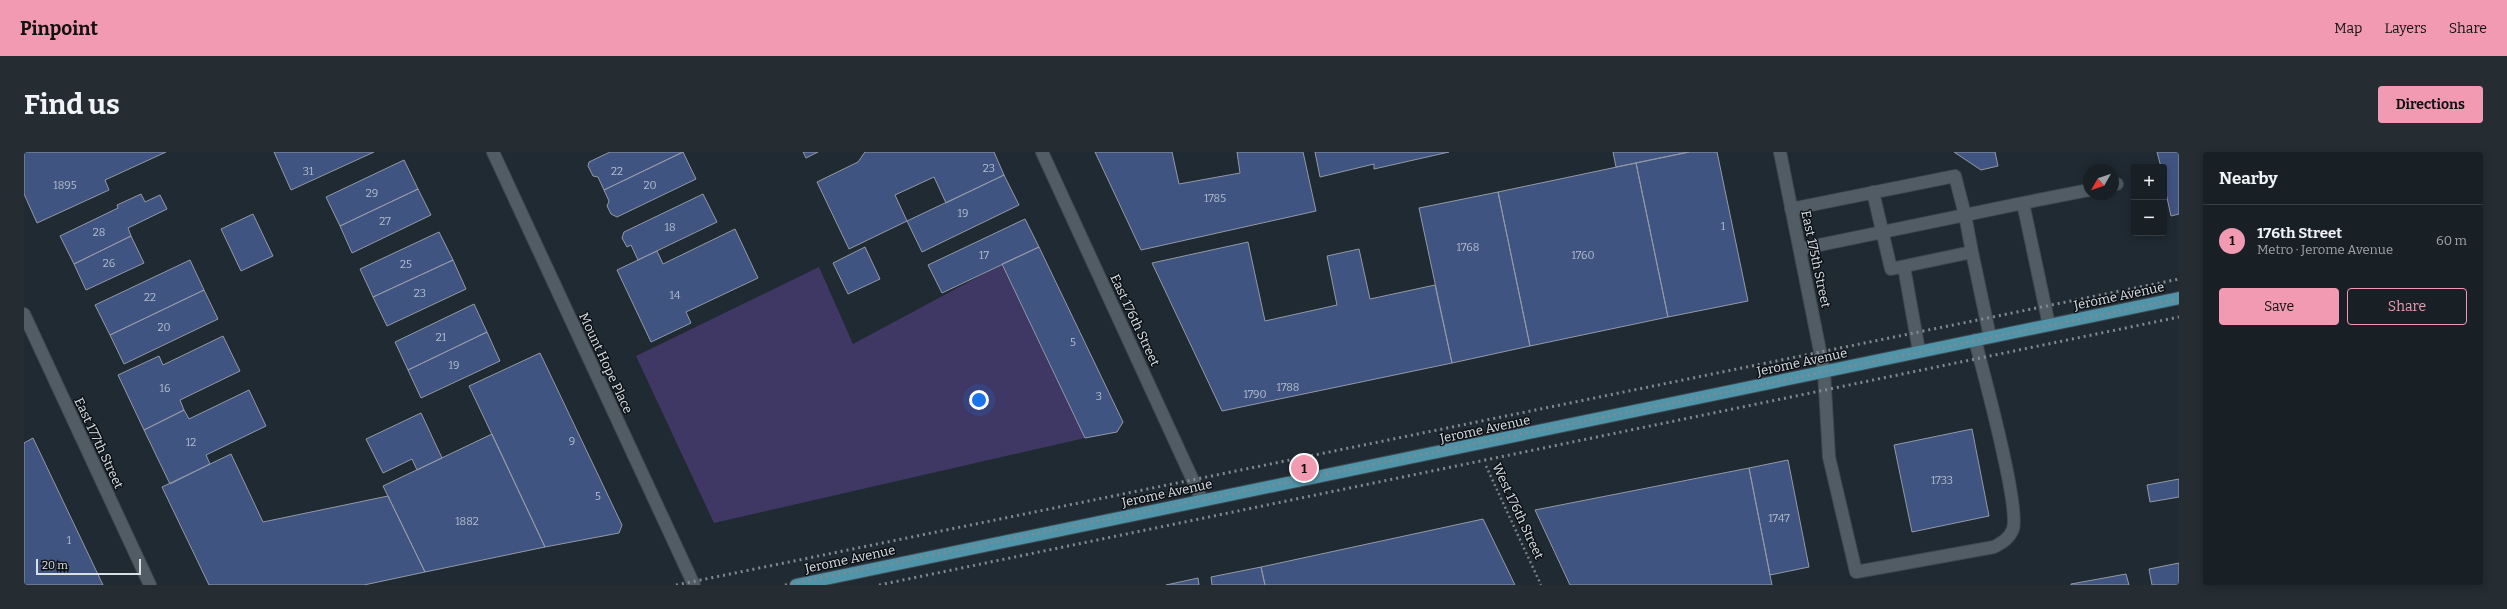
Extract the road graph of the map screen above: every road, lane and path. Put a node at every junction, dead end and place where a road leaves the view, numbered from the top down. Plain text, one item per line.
1 (493, 152) edge
2 (1042, 152) edge
3 (1780, 152) edge
4 (2083, 191) edge
5 (1873, 192) junction
6 (2023, 203) junction
7 (1791, 209) junction
8 (1964, 215) junction
9 (1882, 231) junction
10 (1800, 249) junction
11 (1972, 252) junction
12 (1904, 267) junction
13 (2179, 298) edge
14 (24, 314) edge
15 (2049, 325) junction
16 (1990, 337) junction
17 (1975, 340) junction
18 (1919, 351) junction
19 (1824, 371) junction
20 (1476, 446) junction
21 (1202, 500) junction
22 (150, 585) edge
23 (694, 585) edge
24 (796, 585) edge
25 (1541, 585) edge

1 - 23 street, Mount Hope Place
2 - 21 street, East 176th Street
3 - 7 street, East 175th Street
4 - 6 street
5 - 7 street
5 - 8 street
5 - 9 street
6 - 8 street
6 - 15 street
7 - 10 street, East 175th Street
8 - 9 street
8 - 11 street
9 - 10 street
9 - 12 street
10 - 19 street, East 175th Street
11 - 12 street
11 - 16 street
12 - 18 street
13 - 15 main road, Jerome Avenue
14 - 22 street, East 177th Street
15 - 16 main road, Jerome Avenue
16 - 17 main road, Jerome Avenue
17 - 18 main road, Jerome Avenue
17 - 19 street, East 175th Street
18 - 19 main road, Jerome Avenue
19 - 20 main road, Jerome Avenue
20 - 21 main road, Jerome Avenue
20 - 25 path, West 176th Street
21 - 24 main road, Jerome Avenue

